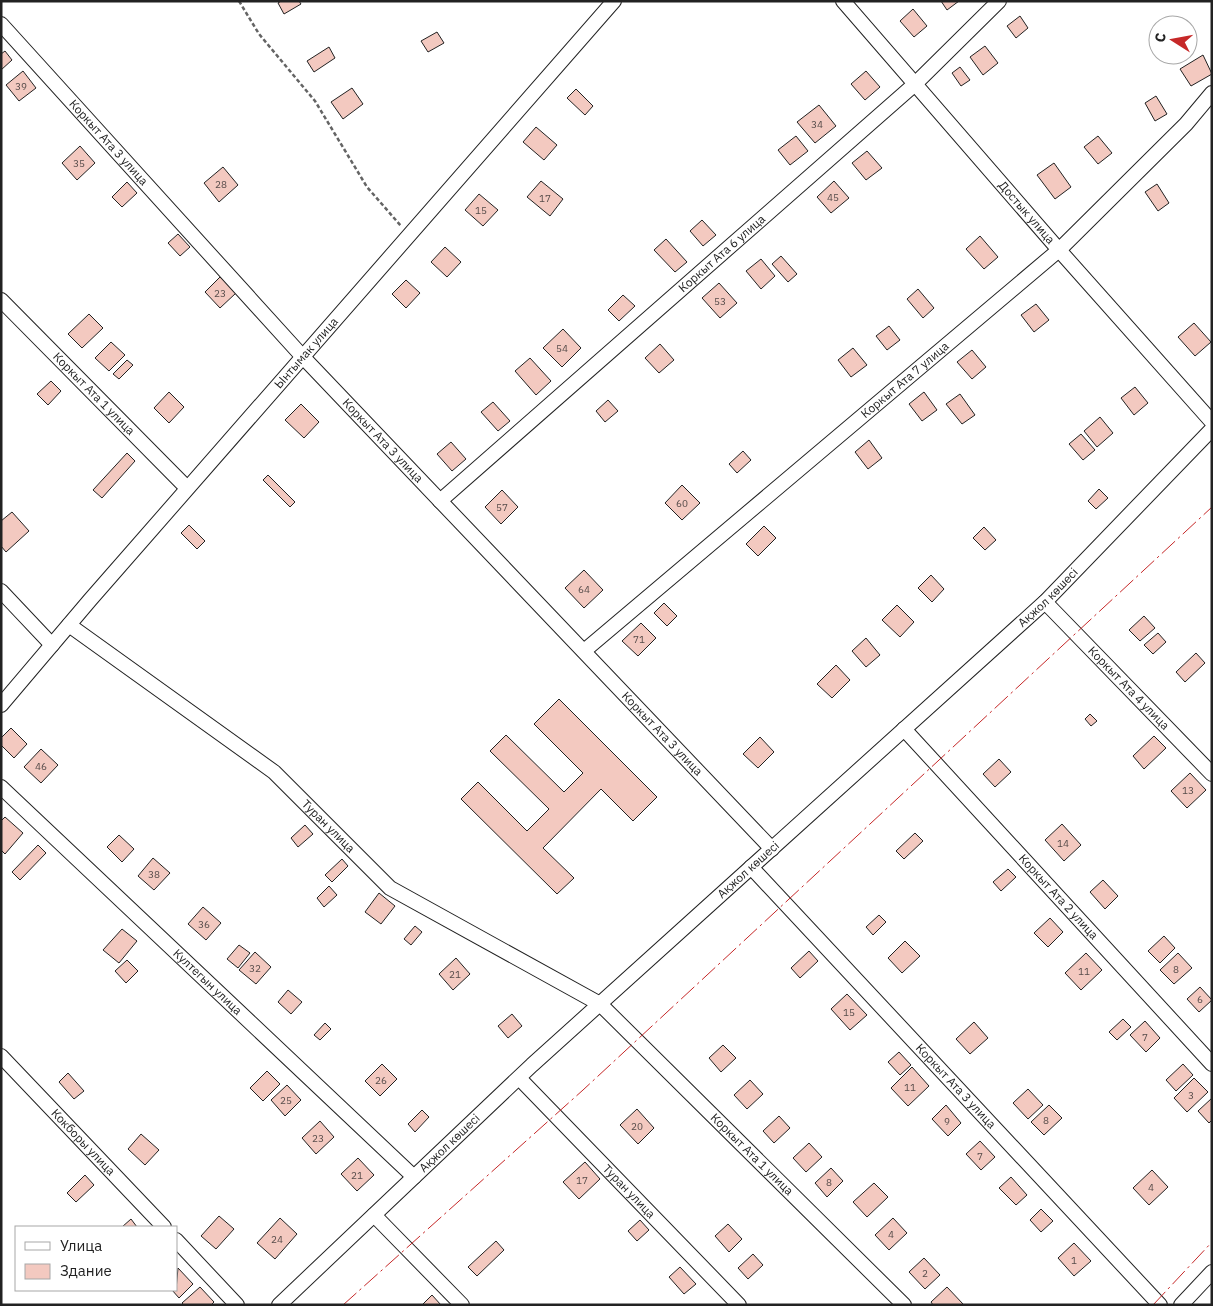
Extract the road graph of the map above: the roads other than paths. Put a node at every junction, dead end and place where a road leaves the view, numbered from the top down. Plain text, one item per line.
1 (614, 1) edge
2 (843, 1) edge
3 (999, 1) edge
4 (1, 24) edge
5 (915, 84) junction
6 (1212, 93) edge
7 (1059, 250) junction
8 (1, 300) edge
9 (302, 356) junction
10 (1212, 422) edge
11 (1212, 429) edge
12 (187, 488) junction
13 (440, 501) junction
14 (1, 591) edge
15 (1044, 602) junction
16 (69, 625) junction
17 (52, 645) junction
18 (584, 651) junction
19 (1, 705) edge
20 (904, 729) junction
21 (1212, 774) edge
22 (1, 787) edge
23 (772, 849) junction
24 (751, 867) junction
25 (600, 1004) junction
26 (1, 1056) edge
27 (1212, 1064) edge
28 (519, 1078) junction
29 (414, 1177) junction
30 (374, 1215) junction
31 (163, 1226) edge
32 (178, 1242) edge
33 (1212, 1272) edge
34 (238, 1305) edge
35 (279, 1305) edge
36 (462, 1305) edge
37 (740, 1305) edge
38 (904, 1305) edge
39 (1160, 1305) edge
40 (1181, 1305) edge

1 - 9 street, Ынтымак улица
2 - 5 street, Достык улица
3 - 5 street, Коркыт Ата 6 улица
4 - 9 street, Коркыт Ата 3 улица
5 - 7 street, Достык улица
5 - 13 street, Коркыт Ата 6 улица
6 - 7 street, Коркыт Ата 7 улица
7 - 10 street, Достык улица
7 - 18 street, Коркыт Ата 7 улица
8 - 12 street, Коркыт Ата 1 улица
9 - 12 street, Ынтымак улица
9 - 13 street, Коркыт Ата 3 улица
11 - 15 street, Ақжол көшесі
12 - 16 street, Ынтымак улица
13 - 18 street, Коркыт Ата 3 улица
14 - 17 street
15 - 20 street, Ақжол көшесі
15 - 21 street, Коркыт Ата 4 улица
16 - 17 street, Ынтымак улица
16 - 25 street, Туран улица
17 - 19 street, Ынтымак улица
18 - 23 street, Коркыт Ата 3 улица
20 - 23 street, Ақжол көшесі
20 - 27 street, Коркыт Ата 2 улица
22 - 29 street, Култегын улица
23 - 24 street, Ақжол көшесі
24 - 25 street, Ақжол көшесі
24 - 39 street, Коркыт Ата 3 улица
25 - 28 street, Ақжол көшесі
25 - 38 street, Коркыт Ата 1 улица
26 - 31 street, Кокборы улица
28 - 29 street, Ақжол көшесі
28 - 37 street, Туран улица
29 - 30 street, Ақжол көшесі
30 - 35 street, Ақжол көшесі
30 - 36 street
32 - 34 street
33 - 40 street

